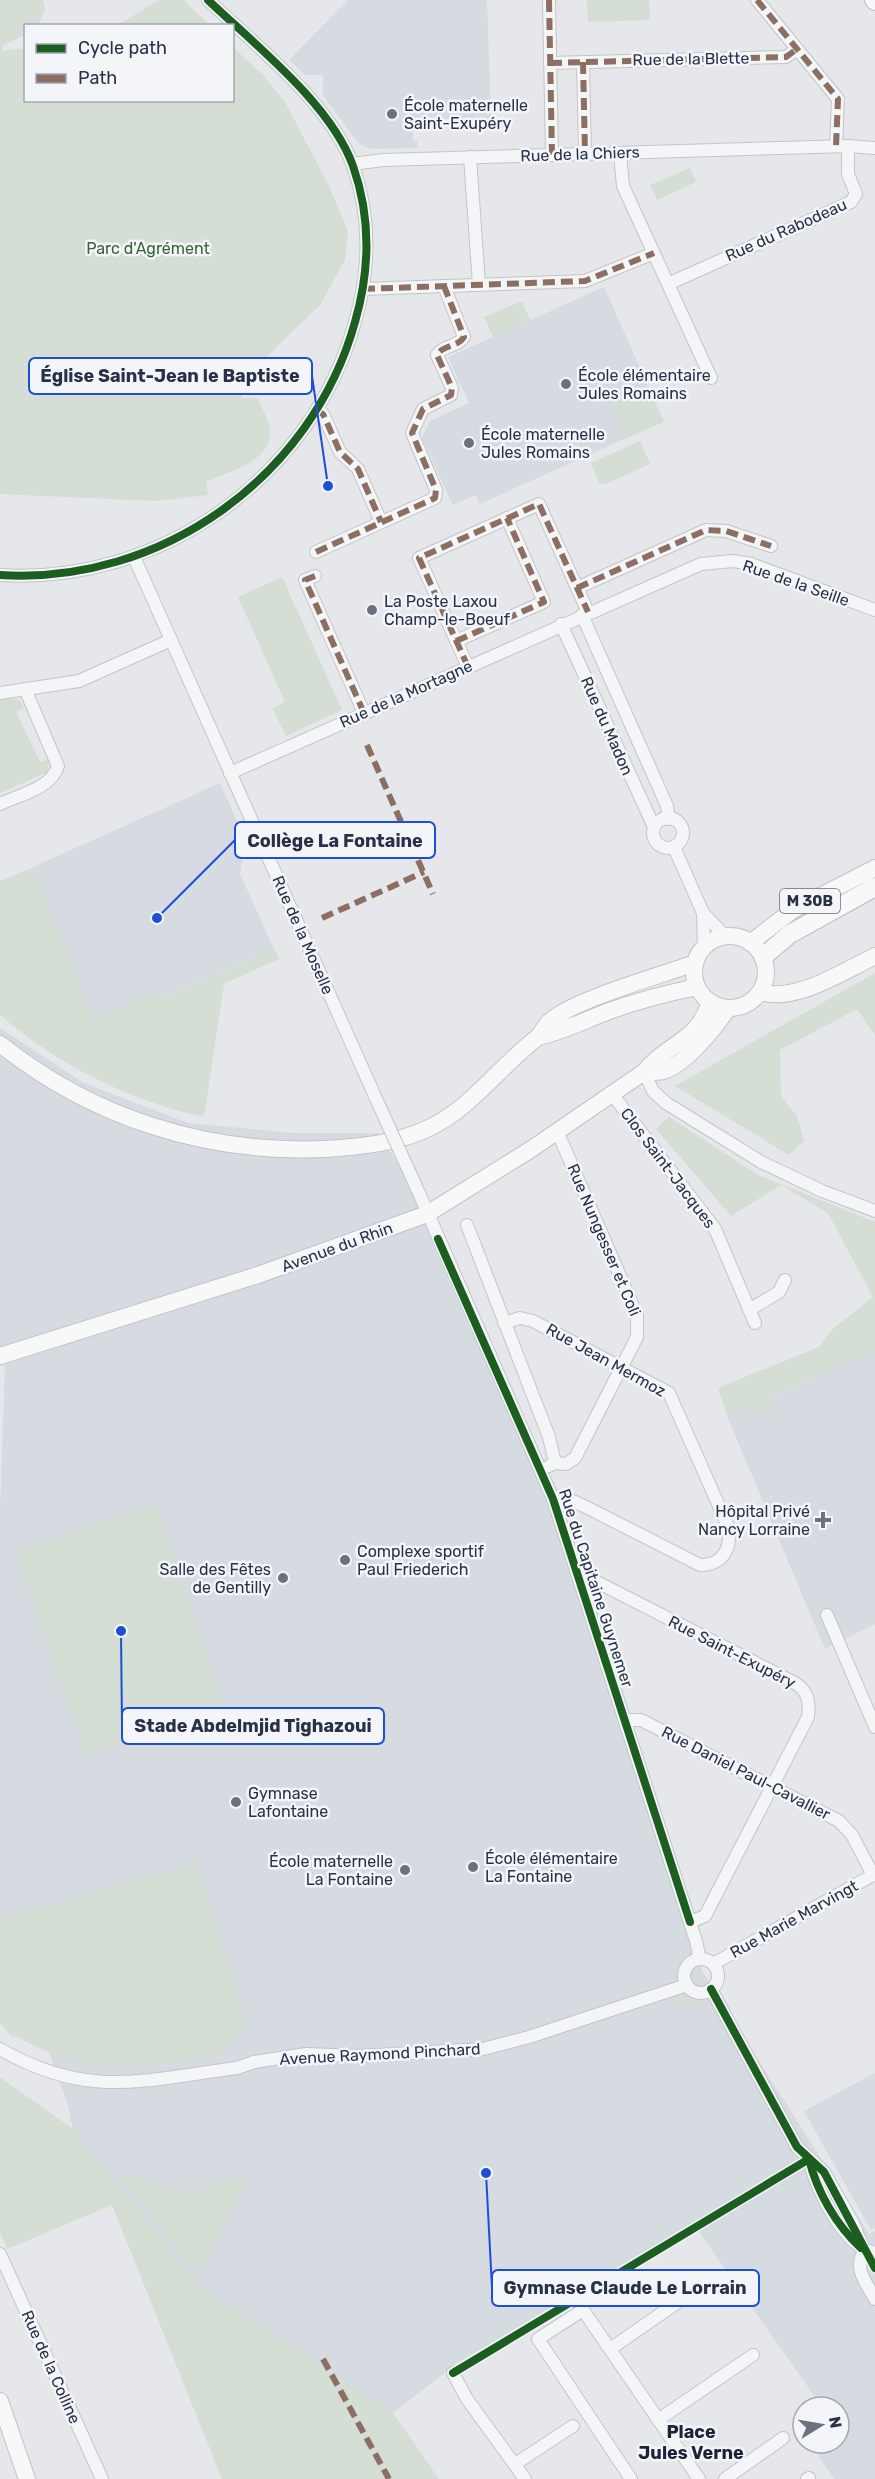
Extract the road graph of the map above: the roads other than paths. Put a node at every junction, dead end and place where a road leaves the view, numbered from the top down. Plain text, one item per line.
1 (208, 0) edge
2 (549, 0) edge
3 (758, 0) edge
4 (233, 24) edge
5 (234, 25) edge
6 (797, 49) junction
7 (583, 62) junction
8 (550, 63) junction
9 (842, 146) junction
10 (875, 148) edge
11 (620, 153) junction
12 (585, 154) junction
13 (552, 155) junction
14 (471, 157) junction
15 (352, 164) junction
16 (654, 253) junction
17 (668, 284) junction
18 (479, 285) junction
19 (444, 286) junction
20 (363, 289) junction
21 (711, 378) dead end
22 (316, 410) junction
23 (507, 518) junction
24 (381, 522) junction
25 (771, 546) dead end
26 (316, 552) dead end
27 (134, 557) junction
28 (0, 575) edge
29 (315, 576) dead end
30 (577, 588) junction
31 (875, 610) edge
32 (585, 614) junction
33 (561, 624) junction
34 (171, 640) junction
35 (456, 641) junction
36 (468, 666) junction
37 (25, 689) junction
38 (0, 693) edge
39 (364, 713) junction
40 (230, 773) junction
41 (0, 804) edge
42 (669, 819) junction
43 (654, 827) junction
44 (674, 847) junction
45 (875, 868) edge
46 (875, 887) edge
47 (703, 913) junction
48 (726, 937) junction
49 (750, 942) junction
50 (704, 947) junction
51 (875, 956) edge
52 (695, 963) junction
53 (764, 965) junction
54 (697, 987) junction
55 (790, 991) junction
56 (761, 992) junction
57 (710, 1002) junction
58 (728, 1008) junction
59 (538, 1037) junction
60 (0, 1044) edge
61 (644, 1072) junction
62 (612, 1094) junction
63 (557, 1131) junction
64 (875, 1210) edge
65 (427, 1214) junction
66 (467, 1226) dead end
67 (785, 1280) dead end
68 (749, 1310) junction
69 (504, 1323) junction
70 (755, 1323) dead end
71 (0, 1356) edge
72 (622, 1367) junction
73 (555, 1463) junction
74 (541, 1470) junction
75 (553, 1499) junction
76 (580, 1582) junction
77 (827, 1615) dead end
78 (625, 1720) junction
79 (875, 1727) edge
80 (772, 1786) junction
81 (874, 1875) edge
82 (690, 1922) junction
83 (700, 1959) junction
84 (712, 1964) junction
85 (687, 1985) junction
86 (711, 1989) junction
87 (0, 2049) edge
88 (871, 2249) edge
89 (0, 2254) edge
90 (704, 2284) dead end
91 (875, 2299) edge
92 (610, 2349) junction
93 (753, 2355) dead end
94 (453, 2373) dead end
95 (0, 2401) edge
96 (658, 2420) junction
97 (573, 2426) dead end
98 (783, 2438) dead end
99 (515, 2464) junction
100 (27, 2479) edge
101 (102, 2479) edge
102 (525, 2479) edge
103 (631, 2479) edge
104 (699, 2479) edge
105 (725, 2479) edge

1 - 4 street
2 - 8 street
3 - 6 street
5 - 15 street
6 - 7 street, Rue de la Blette
6 - 9 street
7 - 8 street, Rue de la Blette
7 - 12 street
8 - 13 street
9 - 10 street
9 - 11 street, Rue de la Chiers
9 - 17 street, Rue du Rabodeau
11 - 12 street, Rue de la Chiers
11 - 16 street
12 - 13 street, Rue de la Chiers
13 - 14 street, Rue de la Chiers
14 - 15 street, Rue de la Chiers
14 - 18 street
15 - 20 street
16 - 17 street
16 - 18 street
17 - 21 street
18 - 19 street
19 - 20 street
19 - 24 street
20 - 22 street
22 - 24 street
22 - 27 street
23 - 30 street, Rue du Madon
23 - 35 street
23 - 35 street
24 - 26 street
25 - 30 street
27 - 28 street
27 - 34 street, Rue de la Moselle
29 - 39 street
30 - 32 street, Rue du Madon
31 - 32 street, Rue de la Seille
32 - 33 street, Rue de la Mortagne
32 - 42 street, Rue du Madon
33 - 36 street, Rue de la Mortagne
33 - 43 street, Rue du Madon
34 - 37 street
34 - 40 street, Rue de la Moselle
35 - 36 street
36 - 39 street, Rue de la Mortagne
37 - 38 street
37 - 41 street
39 - 40 street, Rue de la Mortagne
40 - 65 street, Rue de la Moselle, bridge
42 - 43 street
42 - 44 street
43 - 44 street
44 - 47 street
45 - 49 main road, M 30B
46 - 53 highway
47 - 48 street
47 - 50 street
48 - 49 main road
48 - 50 main road
49 - 53 main road
50 - 52 main road
51 - 55 main road
52 - 54 main road
52 - 59 main road
53 - 55 main road
53 - 56 main road
54 - 57 main road
54 - 59 main road
55 - 56 main road
56 - 58 main road
57 - 58 main road
57 - 61 main road, Avenue du Rhin
58 - 61 main road, Avenue du Rhin
59 - 60 main road
61 - 62 main road, Avenue du Rhin
61 - 64 street
62 - 63 main road, Avenue du Rhin
62 - 68 street, Clos Saint-Jacques
63 - 65 main road, Avenue du Rhin
63 - 72 street, Rue Nungesser et Coli
65 - 71 main road, Avenue du Rhin
65 - 74 street, Rue du Capitaine Guynemer
66 - 69 street
67 - 68 street
68 - 70 street, Clos Saint-Jacques
69 - 72 street, Rue Jean Mermoz
69 - 73 street
72 - 73 street, Rue Nungesser et Coli
72 - 75 street, Rue Jean Mermoz
73 - 74 street
74 - 75 street, Rue du Capitaine Guynemer
75 - 76 street, Rue du Capitaine Guynemer
76 - 78 street, Rue du Capitaine Guynemer
76 - 80 street, Rue Saint-Exupéry
77 - 79 street
78 - 80 street, Rue Daniel Paul-Cavallier
78 - 82 street, Rue du Capitaine Guynemer
80 - 81 street, Rue Daniel Paul-Cavallier
80 - 82 street, Rue Saint-Exupéry
81 - 84 street, Rue Marie Marvingt
82 - 83 street, Rue du Capitaine Guynemer
83 - 84 street
83 - 85 street
84 - 86 street
85 - 86 street
85 - 87 street, Avenue Raymond Pinchard
86 - 88 street
88 - 91 street
89 - 101 street, Rue de la Colline
90 - 92 street
92 - 96 street
92 - 103 street
93 - 96 street
94 - 99 street
95 - 100 main road
96 - 104 street
97 - 99 street
98 - 105 street
99 - 102 street

